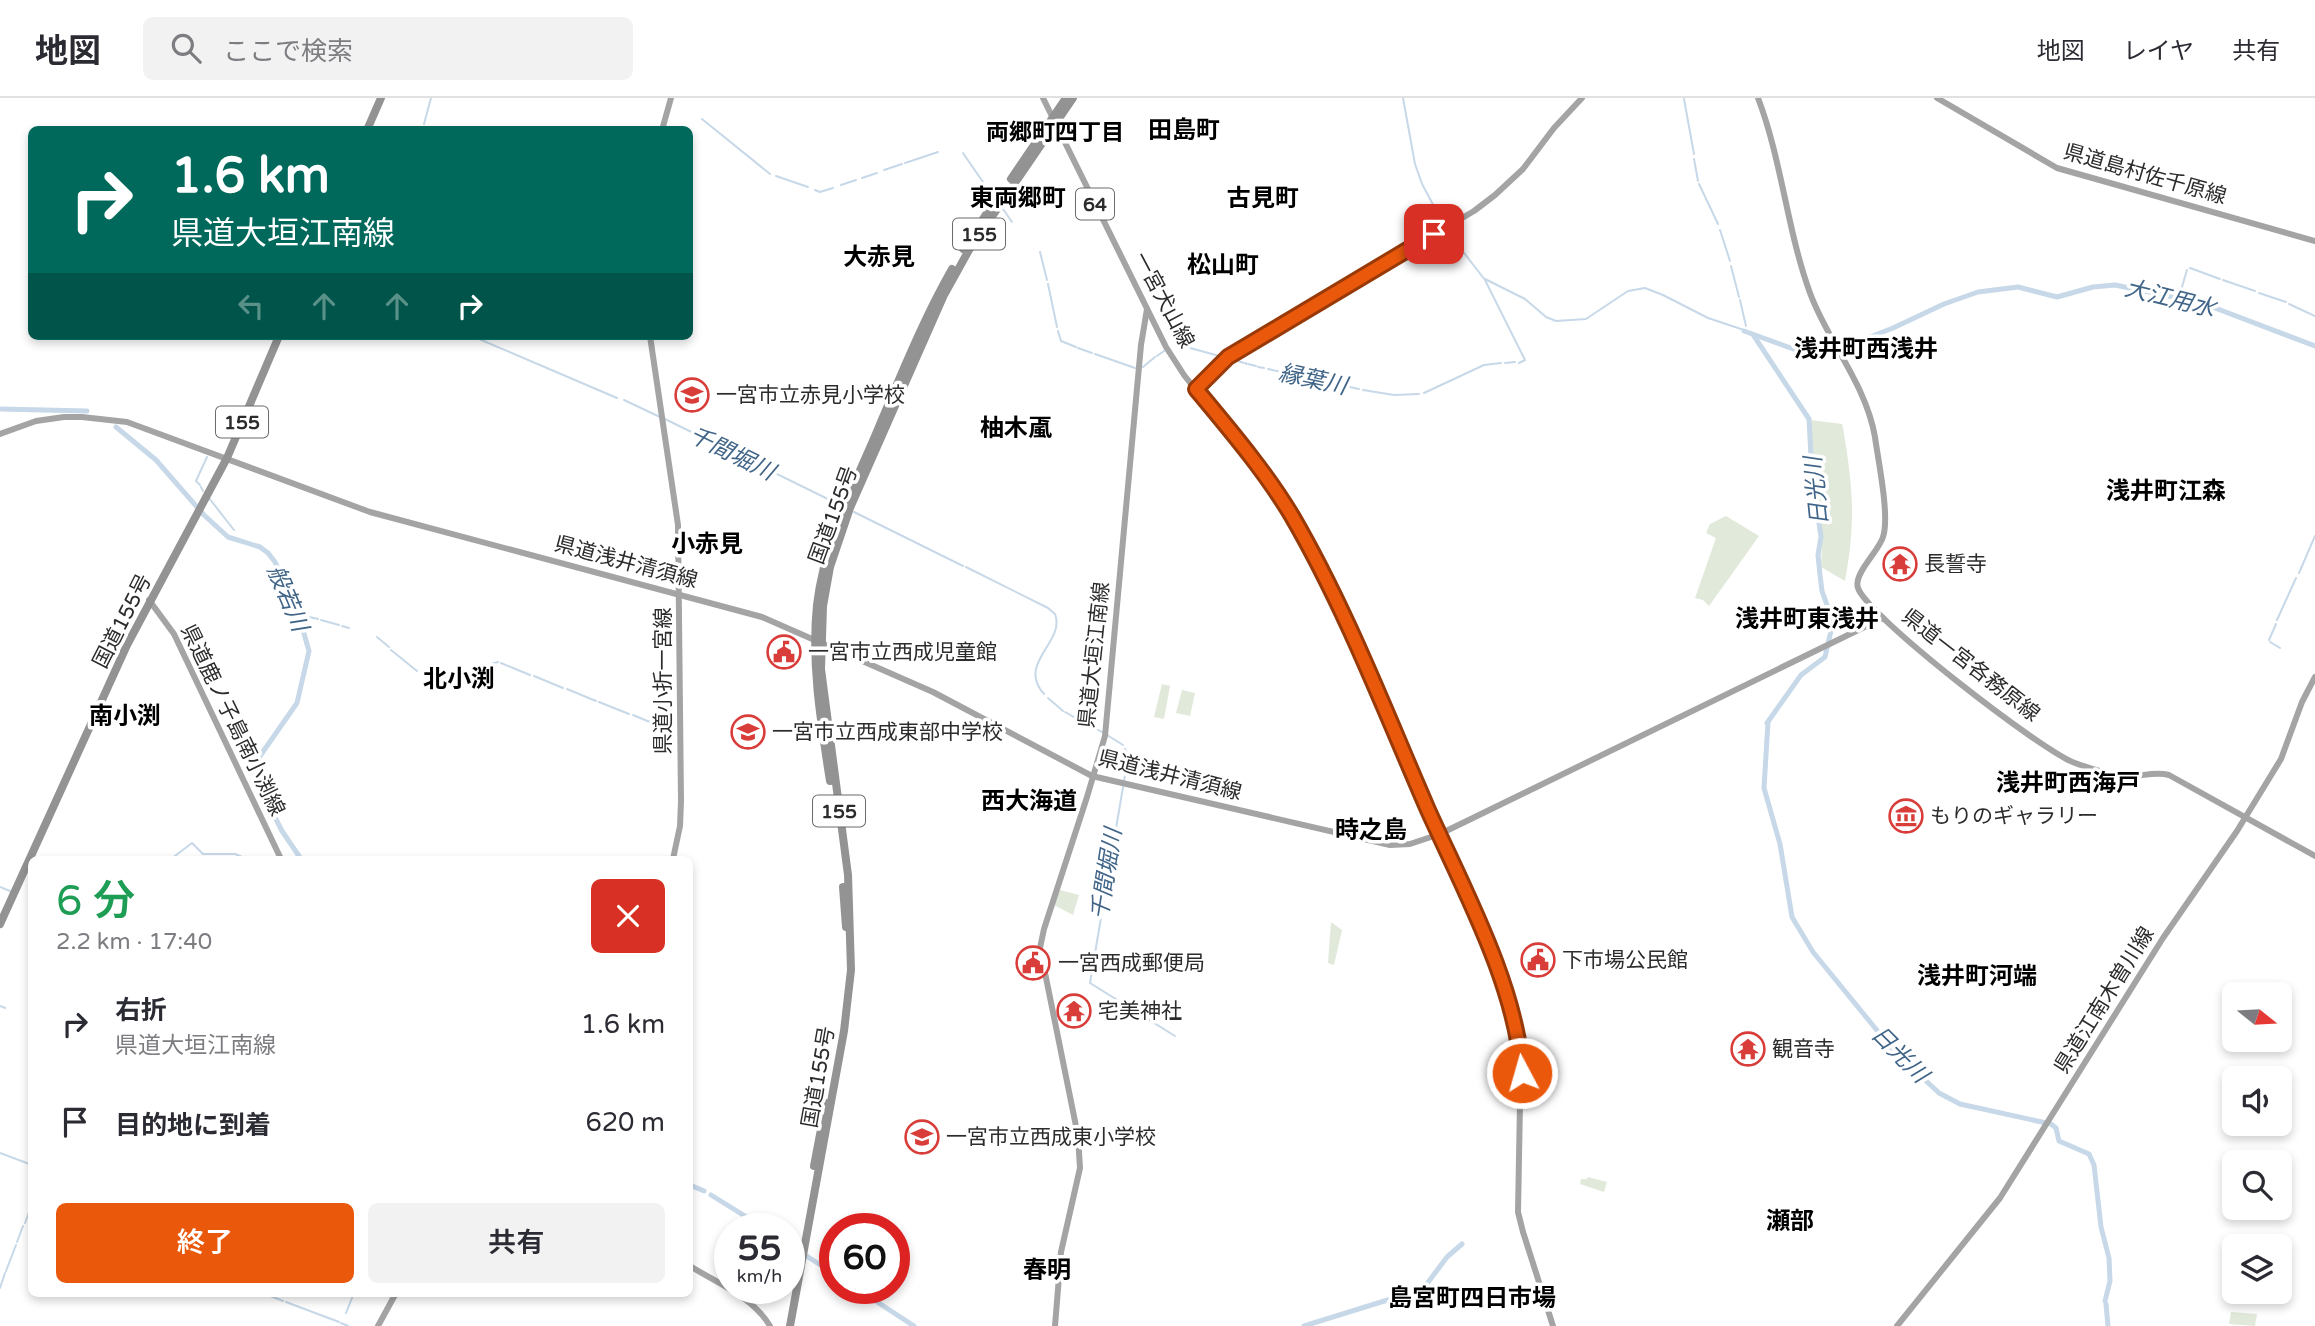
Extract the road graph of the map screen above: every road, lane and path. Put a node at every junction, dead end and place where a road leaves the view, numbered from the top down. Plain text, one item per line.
1 (379, 98) edge
2 (671, 98) edge
3 (1043, 98) edge
4 (1066, 98) edge
5 (1073, 98) edge
6 (1582, 98) edge
7 (1758, 98) edge
8 (1937, 98) edge
9 (1055, 119) junction
10 (368, 126) edge
11 (663, 126) edge
12 (2315, 242) edge
13 (1147, 309) junction
14 (275, 340) edge
15 (651, 340) edge
16 (1196, 389) junction
17 (0, 434) edge
18 (225, 458) junction
19 (680, 594) junction
20 (149, 601) junction
21 (1884, 618) junction
22 (818, 641) junction
23 (2315, 677) edge
24 (1093, 776) junction
25 (2246, 818) junction
26 (1440, 834) junction
27 (28, 856) edge
28 (28, 856) edge
29 (31, 856) edge
30 (280, 856) edge
31 (674, 856) edge
32 (2315, 856) edge
33 (28, 863) edge
34 (0, 918) edge
35 (0, 924) edge
36 (693, 1268) edge
37 (394, 1297) edge
38 (378, 1326) edge
39 (770, 1326) edge
40 (789, 1326) edge
41 (1055, 1326) edge
42 (1553, 1326) edge
43 (1897, 1326) edge

1 - 10 highway
2 - 11 main road
3 - 9 main road, 一宮犬山線 / 64
4 - 9 highway, 国道155号 / 155
5 - 9 highway, 国道155号 / 155
6 - 16 main road
7 - 21 main road, 県道一宮各務原線
8 - 12 main road, 県道島村佐千原線
9 - 13 main road, 一宮犬山線 / 64
9 - 22 highway, 国道155号 / 155
13 - 16 main road, 一宮犬山線 / 64
13 - 24 main road, 県道大垣江南線
14 - 18 highway, 国道155号 / 155
15 - 19 main road, 県道小折一宮線
16 - 26 main road, 一宮犬山線 / 64
17 - 18 main road, 県道浅井清須線
18 - 19 main road, 県道浅井清須線
18 - 20 highway, 国道155号 / 155
19 - 22 main road, 県道浅井清須線
19 - 31 main road, 県道小折一宮線
20 - 28 highway, 国道155号 / 155
20 - 29 highway, 国道155号 / 155
20 - 30 main road, 県道鹿ノ子島南小渕線
21 - 25 main road, 県道一宮各務原線
21 - 26 main road, 県道浅井清須線
22 - 24 main road, 県道浅井清須線
22 - 40 highway, 国道155号 / 155
23 - 25 main road, 県道江南木曽川線
24 - 26 main road, 県道浅井清須線
24 - 41 main road, 県道大垣江南線
25 - 32 main road, 県道一宮各務原線
25 - 43 main road, 県道江南木曽川線
26 - 42 main road, 一宮犬山線 / 64
27 - 34 highway, 国道155号 / 155
33 - 35 highway, 国道155号 / 155
36 - 39 main road
37 - 38 main road

